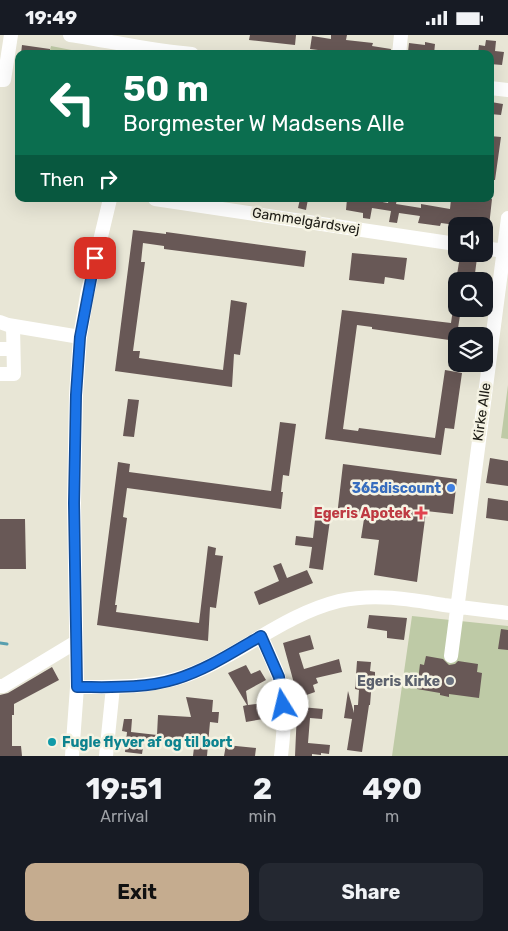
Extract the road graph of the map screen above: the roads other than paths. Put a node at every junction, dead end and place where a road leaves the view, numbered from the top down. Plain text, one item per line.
1 (11, 35) edge
2 (70, 35) edge
3 (401, 35) edge
4 (149, 46) edge
5 (161, 50) edge
6 (399, 50) edge
7 (0, 79) edge
8 (494, 88) edge
9 (508, 90) edge
10 (109, 202) edge
11 (175, 202) edge
12 (508, 218) edge
13 (448, 243) edge
14 (493, 249) edge
15 (504, 251) junction
16 (7, 324) edge
17 (80, 337) junction
18 (7, 349) edge
19 (0, 374) edge
20 (456, 606) junction
21 (508, 613) edge
22 (261, 636) junction
23 (76, 642) junction
24 (451, 656) dead end
25 (0, 686) edge
26 (77, 687) junction
27 (113, 687) junction
28 (72, 756) edge
29 (106, 756) edge
30 (281, 756) edge

1 - 7 street
2 - 4 street
3 - 6 street
4 - 5 street
8 - 9 street
10 - 17 street
11 - 13 street, Gammelgårdsvej
12 - 15 street, Kirke Alle
14 - 15 street
15 - 20 street, Kirke Alle
16 - 17 street
16 - 18 street
17 - 23 street
18 - 19 street
20 - 21 street
20 - 22 street
20 - 24 street, Kirke Alle
22 - 27 street
22 - 30 street
23 - 25 street
23 - 26 street
26 - 27 street
26 - 28 street
27 - 29 street

